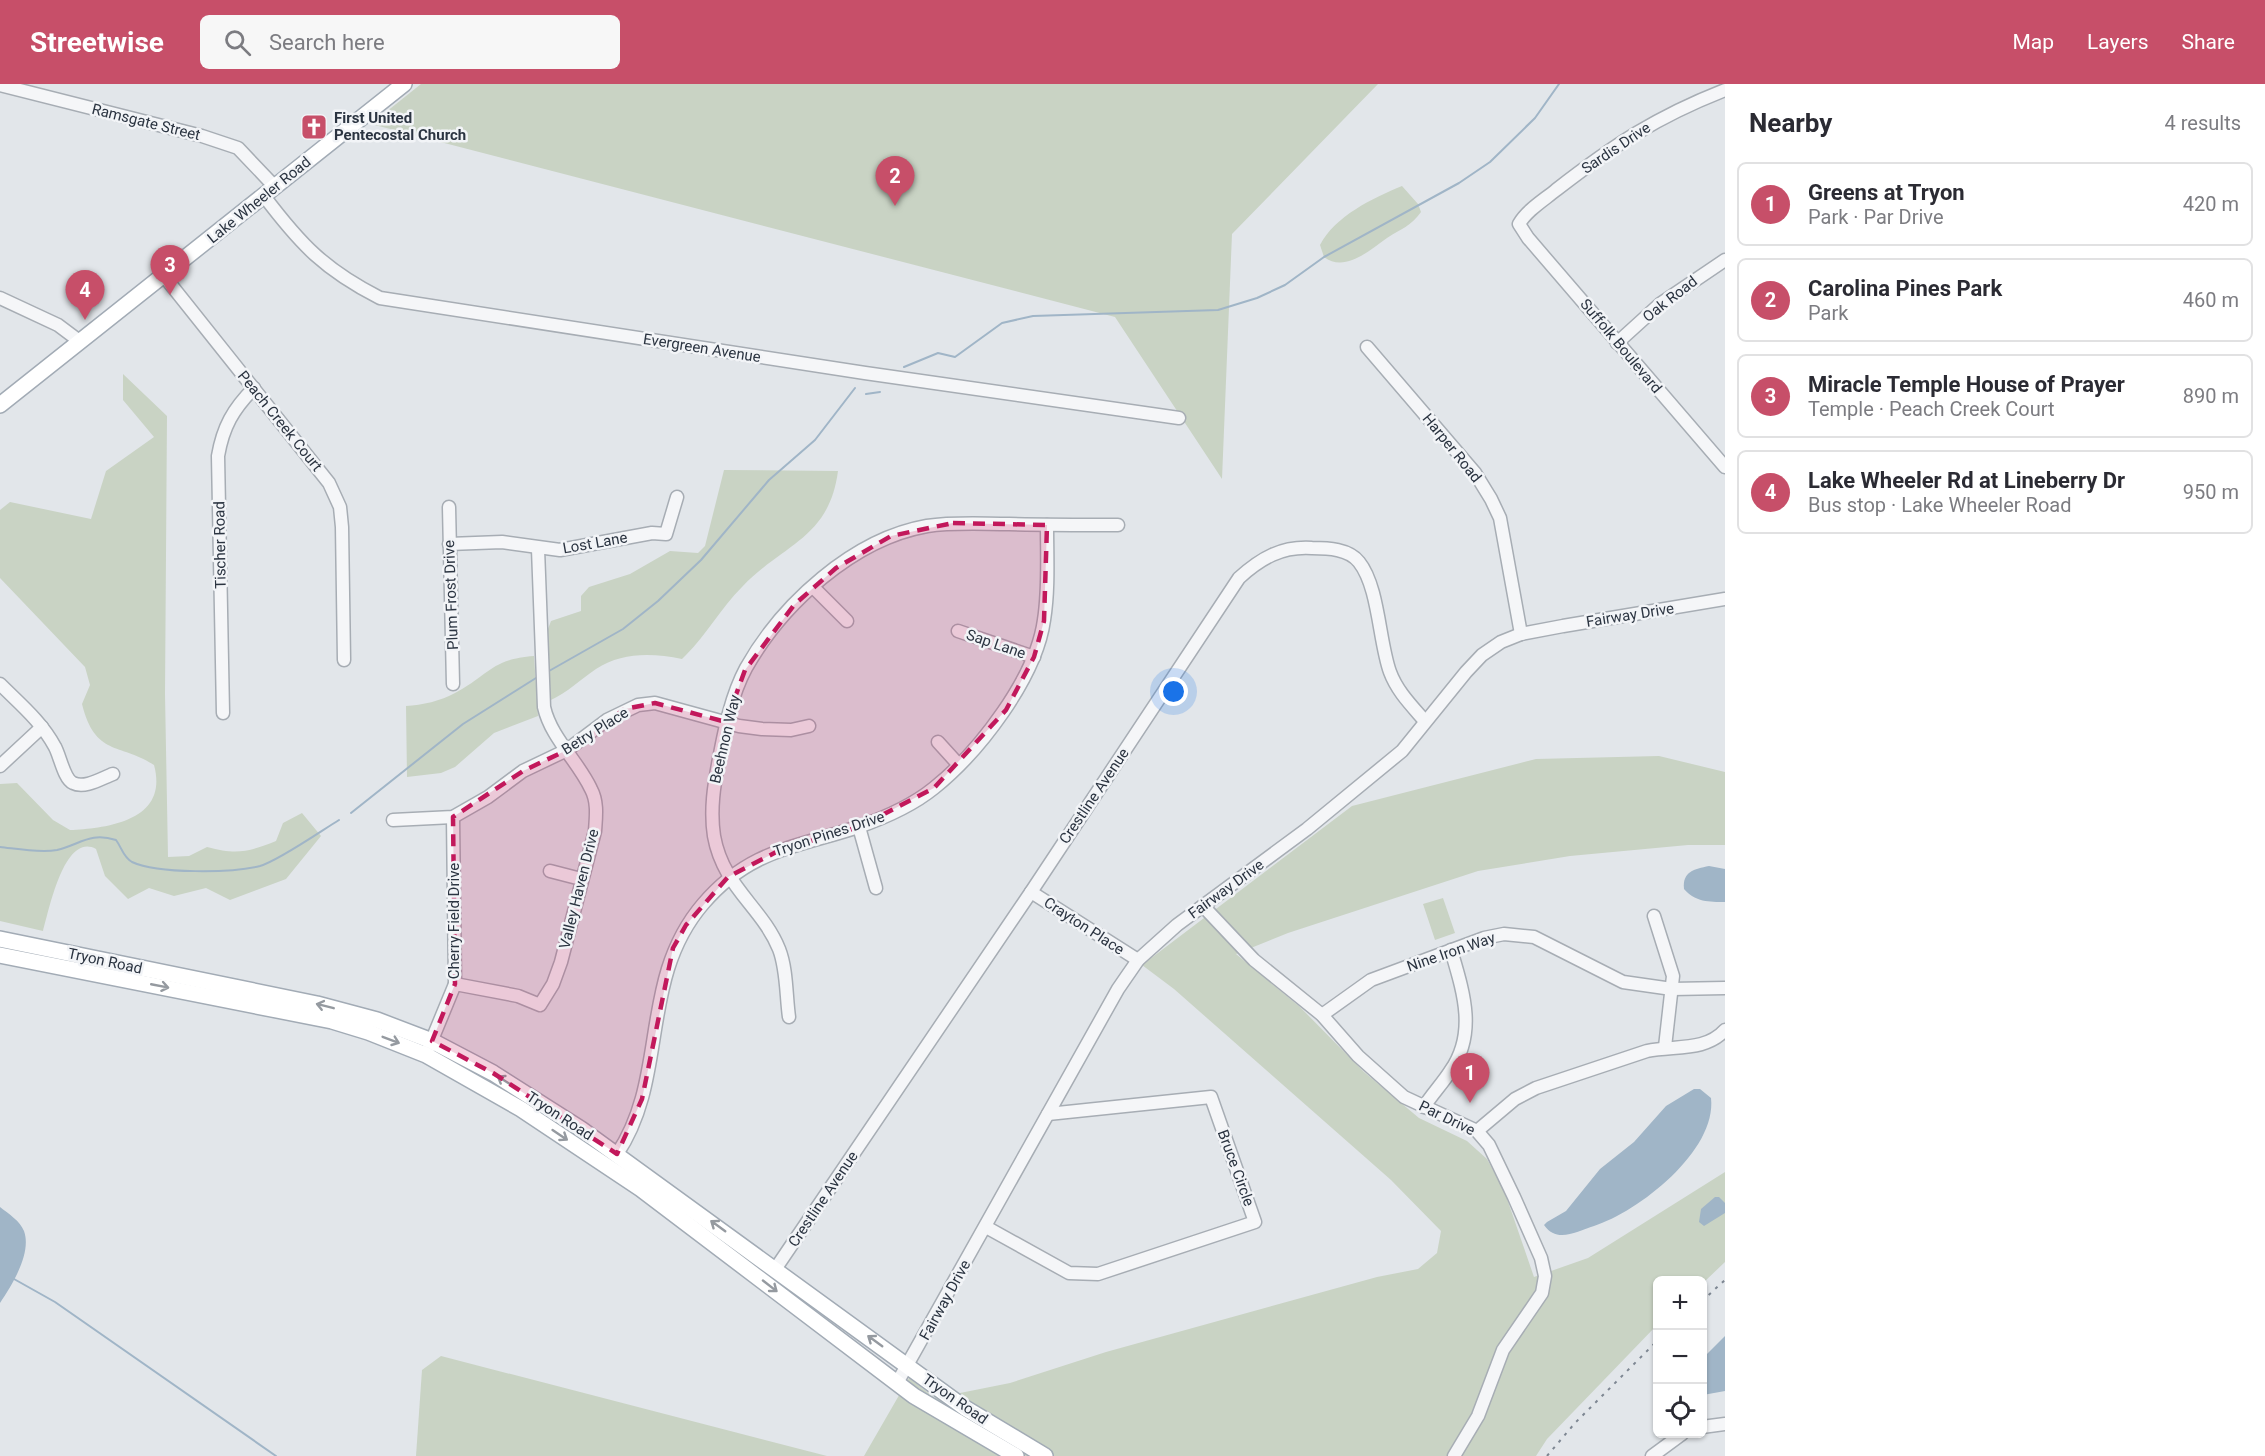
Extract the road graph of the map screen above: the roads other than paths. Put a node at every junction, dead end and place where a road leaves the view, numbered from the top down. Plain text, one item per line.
1 (404, 84) edge
2 (0, 85) edge
3 (1725, 90) edge
4 (269, 192) junction
5 (1519, 224) joint
6 (1725, 260) edge
7 (164, 276) junction
8 (0, 298) edge
9 (78, 340) junction
10 (1617, 343) junction
11 (1367, 347) dead end
12 (254, 388) junction
13 (0, 405) edge
14 (1179, 418) dead end
15 (1725, 467) edge
16 (677, 497) dead end
17 (448, 507) dead end
18 (1047, 525) junction
19 (1118, 525) dead end
20 (449, 544) junction
21 (538, 549) junction
22 (813, 587) junction
23 (1725, 599) edge
24 (848, 621) dead end
25 (958, 631) dead end
26 (1521, 634) junction
27 (1034, 657) junction
28 (344, 660) dead end
29 (0, 684) edge
30 (453, 684) dead end
31 (223, 713) dead end
32 (1424, 720) junction
33 (726, 722) junction
34 (809, 726) dead end
35 (42, 727) junction
36 (938, 742) dead end
37 (567, 750) junction
38 (958, 764) junction
39 (0, 766) edge
40 (112, 774) dead end
41 (453, 817) junction
42 (393, 820) dead end
43 (859, 827) junction
44 (549, 871) dead end
45 (728, 877) junction
46 (581, 879) junction
47 (876, 888) dead end
48 (1031, 892) junction
49 (1203, 906) junction
50 (1654, 916) dead end
51 (0, 939) edge
52 (1451, 950) junction
53 (0, 955) edge
54 (1138, 960) junction
55 (455, 984) junction
56 (1725, 988) edge
57 (1672, 989) junction
58 (1322, 1015) junction
59 (789, 1017) dead end
60 (1725, 1030) edge
61 (1665, 1047) junction
62 (429, 1048) junction
63 (1424, 1107) junction
64 (1048, 1114) junction
65 (1477, 1131) junction
66 (617, 1154) junction
67 (986, 1227) junction
68 (776, 1268) junction
69 (907, 1365) junction
70 (897, 1383) junction
71 (1725, 1424) edge
72 (1707, 1426) edge
73 (1677, 1438) edge
74 (1016, 1456) edge
75 (1045, 1456) edge
76 (1454, 1456) edge
77 (1652, 1456) edge

1 - 4 main road, Lake Wheeler Road
2 - 4 street, Ramsgate Street
3 - 5 street, Sardis Drive
4 - 7 main road, Lake Wheeler Road
4 - 14 street, Evergreen Avenue
5 - 10 street, Suffolk Boulevard
6 - 10 street, Oak Road
7 - 9 main road, Lake Wheeler Road
7 - 12 street, Peach Creek Court
8 - 9 street
9 - 13 main road, Lake Wheeler Road
10 - 15 street, Suffolk Boulevard
11 - 26 street, Harper Road
12 - 28 street, Peach Creek Court
12 - 31 street, Tischer Road
16 - 21 street, Lost Lane
17 - 20 street, Plum Frost Drive
18 - 19 street, Beehnon Way
18 - 22 street, Beehnon Way
18 - 27 street, Tryon Pines Drive
20 - 21 street, Lost Lane
20 - 30 street, Plum Frost Drive
21 - 37 street, Valley Haven Drive
22 - 24 street
22 - 33 street, Beehnon Way
23 - 26 street, Fairway Drive
25 - 27 street, Sap Lane
26 - 32 street, Fairway Drive
27 - 38 street, Tryon Pines Drive
29 - 35 street
32 - 48 street, Crestline Avenue
32 - 49 street, Fairway Drive
33 - 34 street, Betry Place
33 - 37 street, Betry Place
33 - 45 street, Beehnon Way
35 - 39 street
35 - 40 street
36 - 38 street
37 - 41 street, Betry Place
37 - 46 street, Valley Haven Drive
38 - 43 street, Tryon Pines Drive
41 - 42 street, Betry Place
41 - 55 street, Cherry Field Drive
43 - 45 street, Tryon Pines Drive
43 - 47 street
44 - 46 street
45 - 59 street, Beehnon Way
45 - 66 street, Tryon Pines Drive
46 - 55 street, Valley Haven Drive
48 - 54 street, Crayton Place
48 - 68 street, Crestline Avenue
49 - 54 street, Fairway Drive
49 - 58 street, Par Drive
50 - 57 street
62 -> 51 main road, Tryon Road
52 - 57 street, Nine Iron Way
52 - 58 street, Nine Iron Way
52 - 63 street
53 -> 62 main road, Tryon Road
54 - 64 street, Fairway Drive
55 - 62 street, Cherry Field Drive
56 - 57 street, Nine Iron Way
57 - 61 street
58 - 63 street, Par Drive
60 - 61 street
61 - 65 street
66 -> 62 main road, Tryon Road
62 -> 70 main road, Tryon Road
63 - 65 street, Par Drive
64 - 67 street, Fairway Drive
64 - 67 street, Bruce Circle
65 - 76 street, Par Drive
68 -> 66 main road, Tryon Road
67 - 69 street, Fairway Drive
69 -> 68 main road, Tryon Road
69 - 70 street, Fairway Drive
69 - 75 main road, Tryon Road
70 - 74 main road, Tryon Road
71 - 72 street
73 - 77 street

